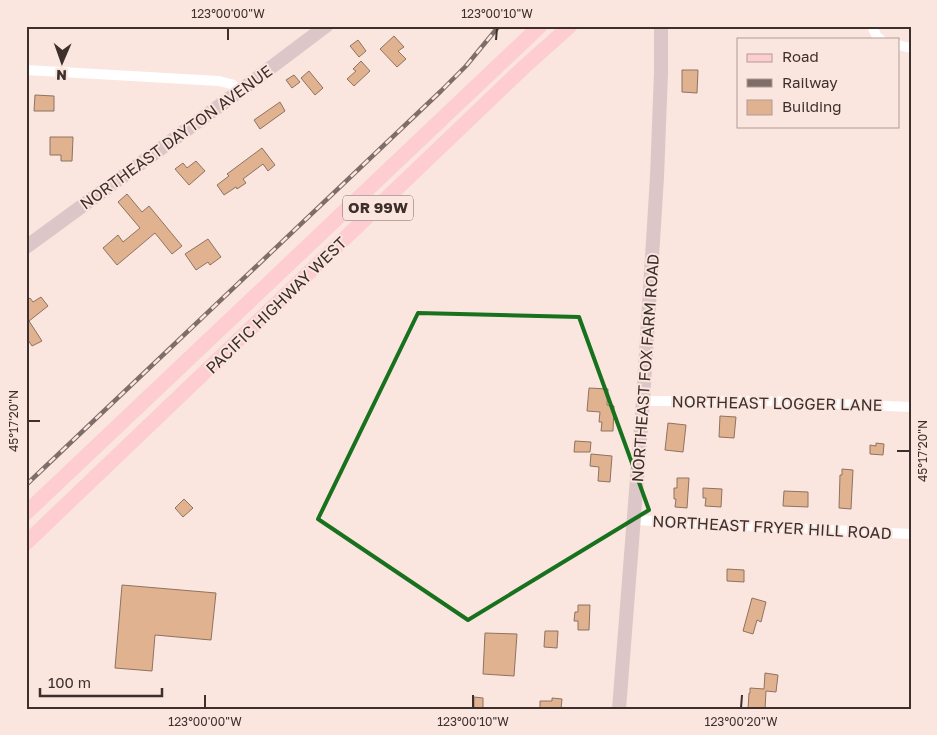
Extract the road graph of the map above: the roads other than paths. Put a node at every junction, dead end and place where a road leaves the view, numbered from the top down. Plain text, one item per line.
1 (326, 26) edge
2 (540, 26) edge
3 (570, 26) edge
4 (661, 26) edge
5 (872, 26) edge
6 (878, 38) edge
7 (26, 70) edge
8 (240, 90) junction
9 (26, 247) edge
10 (643, 401) junction
11 (911, 407) edge
12 (26, 513) edge
13 (634, 520) junction
14 (911, 534) edge
15 (26, 543) edge
16 (619, 709) edge

1 - 8 street, NORTHEAST DAYTON AVENUE
2 - 12 main road, PACIFIC HIGHWAY WEST / OR 99W
3 - 15 main road, PACIFIC HIGHWAY WEST / OR 99W
4 - 10 street, NORTHEAST FOX FARM ROAD
5 - 6 street
7 - 8 street
8 - 9 street, NORTHEAST DAYTON AVENUE
10 - 11 street, NORTHEAST LOGGER LANE
10 - 13 street, NORTHEAST FOX FARM ROAD
13 - 14 street, NORTHEAST FRYER HILL ROAD
13 - 16 street, NORTHEAST FOX FARM ROAD

